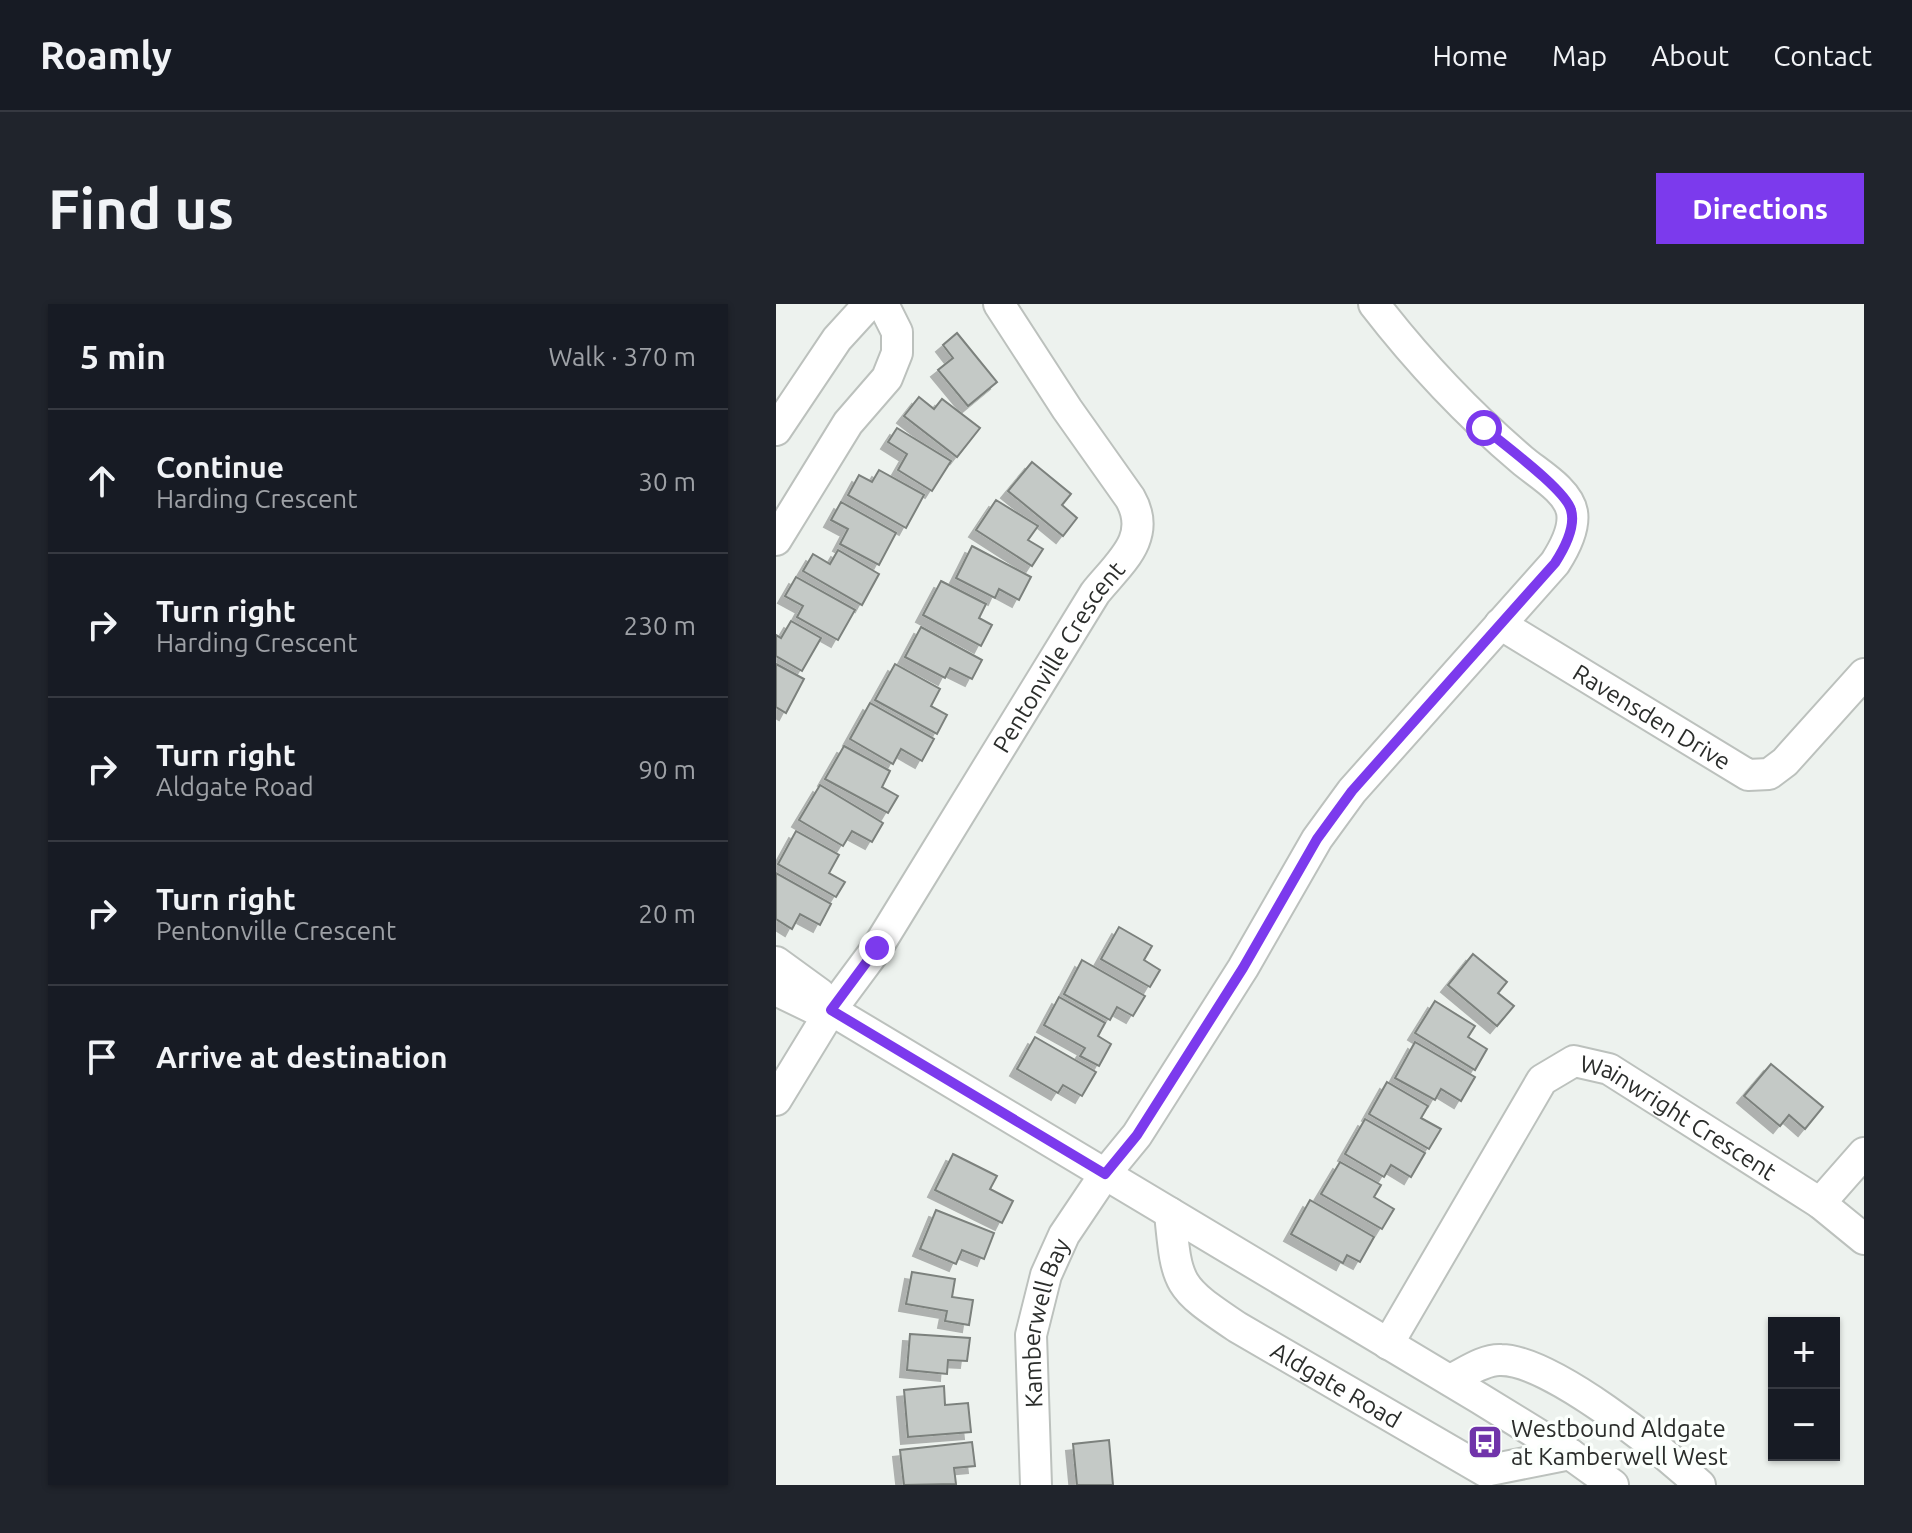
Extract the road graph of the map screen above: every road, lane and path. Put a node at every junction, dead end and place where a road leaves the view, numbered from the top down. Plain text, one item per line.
1 (869, 304) edge
2 (883, 304) edge
3 (999, 304) edge
4 (1374, 304) edge
5 (776, 430) edge
6 (776, 540) edge
7 (1500, 624) junction
8 (1864, 674) edge
9 (776, 962) edge
10 (776, 990) edge
11 (831, 1010) junction
12 (776, 1100) edge
13 (1864, 1153) edge
14 (1105, 1174) junction
15 (1820, 1203) junction
16 (1170, 1213) junction
17 (1864, 1239) edge
18 (1388, 1344) junction
19 (1450, 1380) junction
20 (1570, 1454) junction
21 (1036, 1485) edge
22 (1613, 1485) edge
23 (1700, 1485) edge

1 - 5 street
2 - 6 street
3 - 11 street, Pentonville Crescent
4 - 7 street, Kamberwell Bay
7 - 8 street, Ravensden Drive
7 - 14 street, Kamberwell Bay
9 - 11 street
10 - 11 street
11 - 12 street, Pentonville Crescent
11 - 14 street
13 - 15 street
14 - 16 street
14 - 21 street, Kamberwell Bay
15 - 17 street, Wainwright Crescent
15 - 18 street, Wainwright Crescent
16 - 18 street
16 - 20 street, Aldgate Road
18 - 19 street
19 - 20 street
19 - 23 street
20 - 22 street

